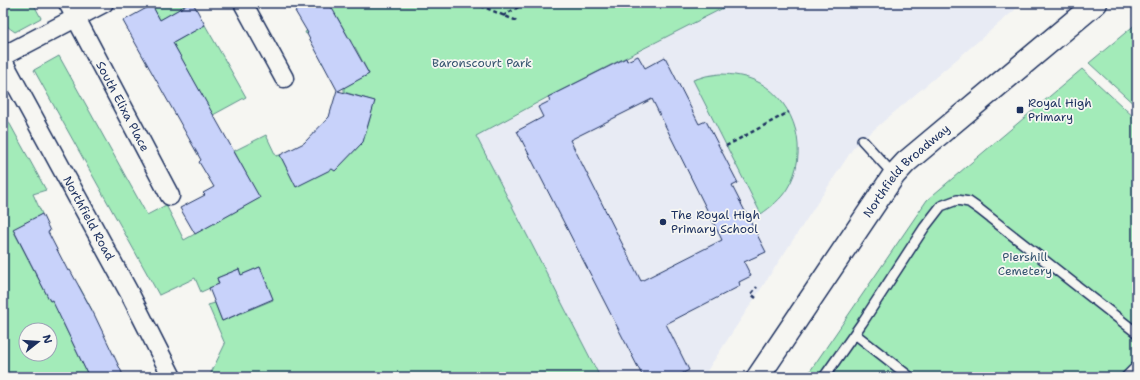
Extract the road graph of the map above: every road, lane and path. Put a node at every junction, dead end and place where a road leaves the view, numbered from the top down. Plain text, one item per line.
1 (104, 3) edge
2 (243, 3) edge
3 (474, 3) edge
4 (524, 3) edge
5 (1096, 3) edge
6 (72, 10) edge
7 (503, 16) junction
8 (517, 21) dead end
9 (3, 56) edge
10 (3, 61) edge
11 (284, 78) dead end
12 (789, 112) dead end
13 (862, 140) dead end
14 (726, 146) dead end
15 (894, 175) junction
16 (170, 196) dead end
17 (757, 286) dead end
18 (756, 298) dead end
19 (1137, 333) edge
20 (855, 334) junction
21 (1137, 366) edge
22 (172, 377) edge
23 (758, 377) edge
24 (824, 377) edge
25 (910, 377) edge
26 (1126, 377) edge

1 - 6 street
2 - 11 street
3 - 7 path
4 - 7 path
5 - 15 street, Northfield Broadway
6 - 9 street
6 - 16 street, South Elixa Place
7 - 8 path
10 - 22 street, Northfield Road
12 - 14 path
13 - 15 lane
15 - 23 street, Northfield Broadway
17 - 18 path
19 - 20 lane
20 - 24 lane
20 - 25 lane
21 - 26 lane

